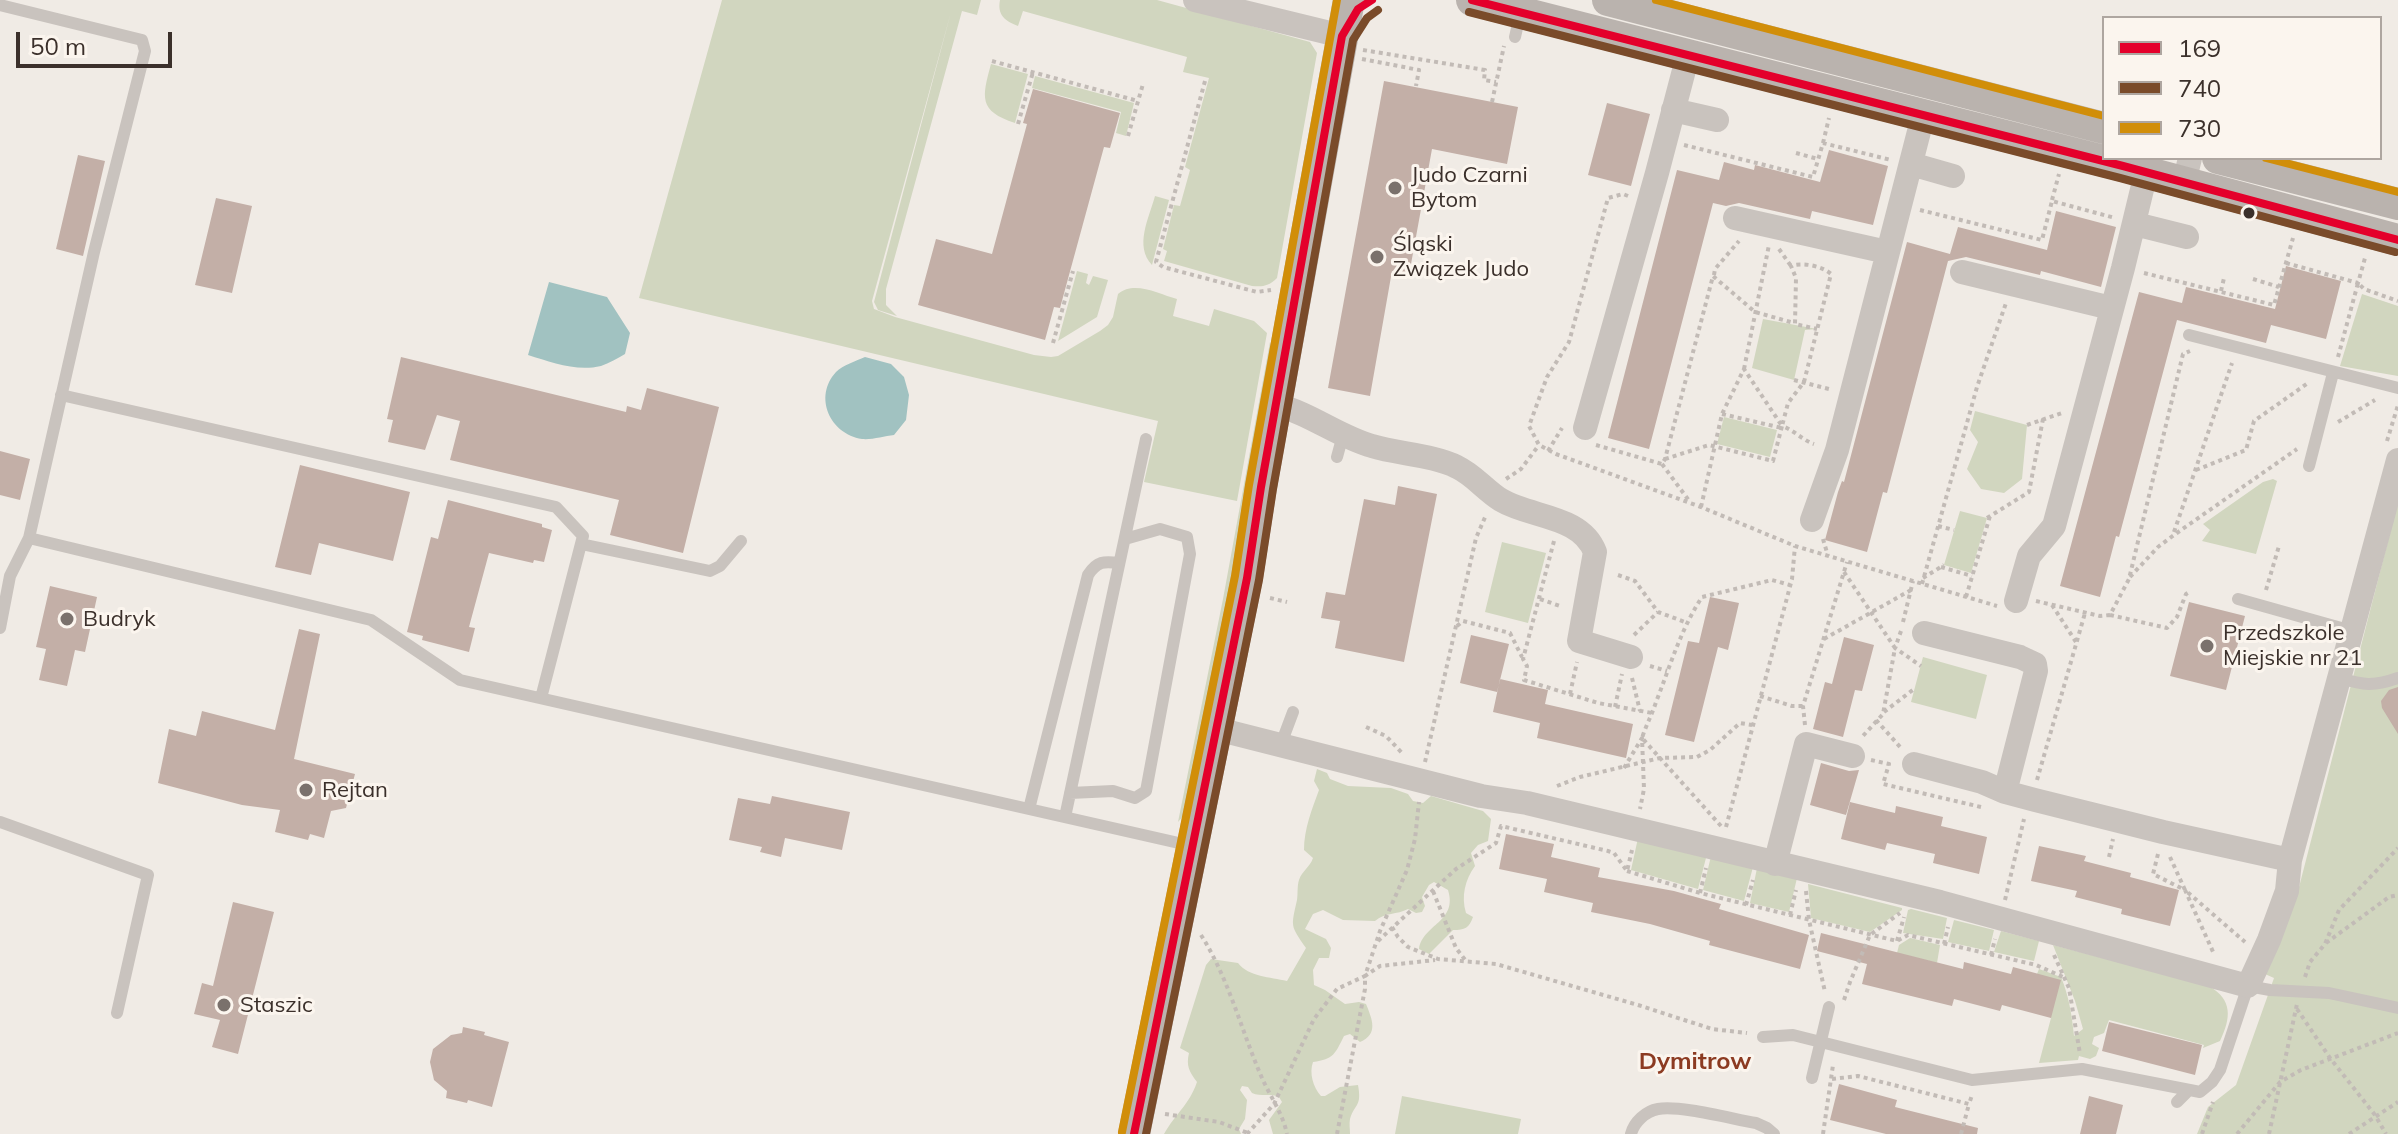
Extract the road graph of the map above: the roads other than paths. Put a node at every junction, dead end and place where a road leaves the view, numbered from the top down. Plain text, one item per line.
1 (1195, 0) edge
2 (1349, 0) edge
3 (1372, 0) edge
4 (1472, 0) edge
5 (1608, 0) edge
6 (0, 5) edge
7 (1755, 40) junction
8 (1352, 47) junction
9 (1688, 55) junction
10 (1747, 71) junction
11 (1673, 110) junction
12 (1923, 116) junction
13 (1717, 120) dead end
14 (2102, 127) edge
15 (2226, 160) edge
16 (1904, 163) junction
17 (2187, 170) edge
18 (2146, 173) junction
19 (1953, 176) dead end
20 (2398, 204) edge
21 (2128, 222) junction
22 (1738, 229) road end
23 (2187, 237) dead end
24 (2398, 240) edge
25 (1887, 252) junction
26 (1962, 272) dead end
27 (2111, 308) junction
28 (2189, 335) dead end
29 (2329, 372) junction
30 (2398, 388) edge
31 (61, 395) junction
32 (1276, 405) junction
33 (1579, 433) road end
34 (1146, 439) dead end
35 (2398, 460) edge
36 (2309, 466) dead end
37 (1812, 520) dead end
38 (29, 538) junction
39 (1125, 539) junction
40 (741, 541) dead end
41 (581, 544) junction
42 (1119, 563) junction
43 (2238, 599) dead end
44 (2016, 601) road end
45 (0, 628) edge
46 (2352, 631) junction
47 (1924, 633) dead end
48 (1632, 662) road end
49 (2339, 678) junction
50 (2398, 678) edge
51 (541, 698) junction
52 (1293, 712) dead end
53 (1217, 729) junction
54 (1281, 744) junction
55 (1853, 756) road end
56 (1914, 764) road end
57 (2005, 792) junction
58 (1070, 793) junction
59 (1029, 809) junction
60 (1065, 817) junction
61 (0, 822) edge
62 (1192, 846) junction
63 (2290, 860) junction
64 (1775, 864) junction
65 (2248, 986) junction
66 (1827, 1002) road end
67 (2398, 1008) edge
68 (117, 1013) dead end
69 (1763, 1037) road end
70 (1820, 1042) junction
71 (1812, 1078) dead end
72 (2189, 1090) junction
73 (2177, 1102) dead end
74 (1134, 1134) edge
75 (1631, 1134) edge
76 (1774, 1134) edge

1 - 8 street
2 - 8 street
3 - 8 street
4 - 9 street
5 - 7 street
6 - 31 lane
7 - 10 street
7 - 14 street
8 - 32 street
9 - 10 street
9 - 11 street
10 - 12 street
11 - 13 street
11 - 33 street
12 - 16 street
12 - 18 street
15 - 20 street
16 - 19 street
16 - 25 street
17 - 18 street
17 - 24 street
18 - 21 street
21 - 23 street
21 - 27 street
22 - 25 street
25 - 37 street
26 - 27 street
27 - 44 street
28 - 29 lane
29 - 30 lane
29 - 36 lane
31 - 38 lane
31 - 41 lane
32 - 48 street
32 - 53 street
34 - 39 lane
35 - 46 street
38 - 45 lane
38 - 51 lane
39 - 42 lane
39 - 58 lane
40 - 41 lane
41 - 51 lane
42 - 58 lane
42 - 59 lane
43 - 46 lane
46 - 49 street
47 - 57 street
49 - 50 lane
49 - 63 street
51 - 59 lane
52 - 54 lane
53 - 54 street
53 - 62 street
54 - 64 street
55 - 64 street
56 - 57 street
57 - 63 street
58 - 60 lane
59 - 60 lane
60 - 62 lane
61 - 68 lane
62 - 74 street
63 - 65 street
64 - 65 street
65 - 67 lane
65 - 72 lane
66 - 70 lane
69 - 70 lane
70 - 71 lane
70 - 72 lane
72 - 73 lane
75 - 76 lane

